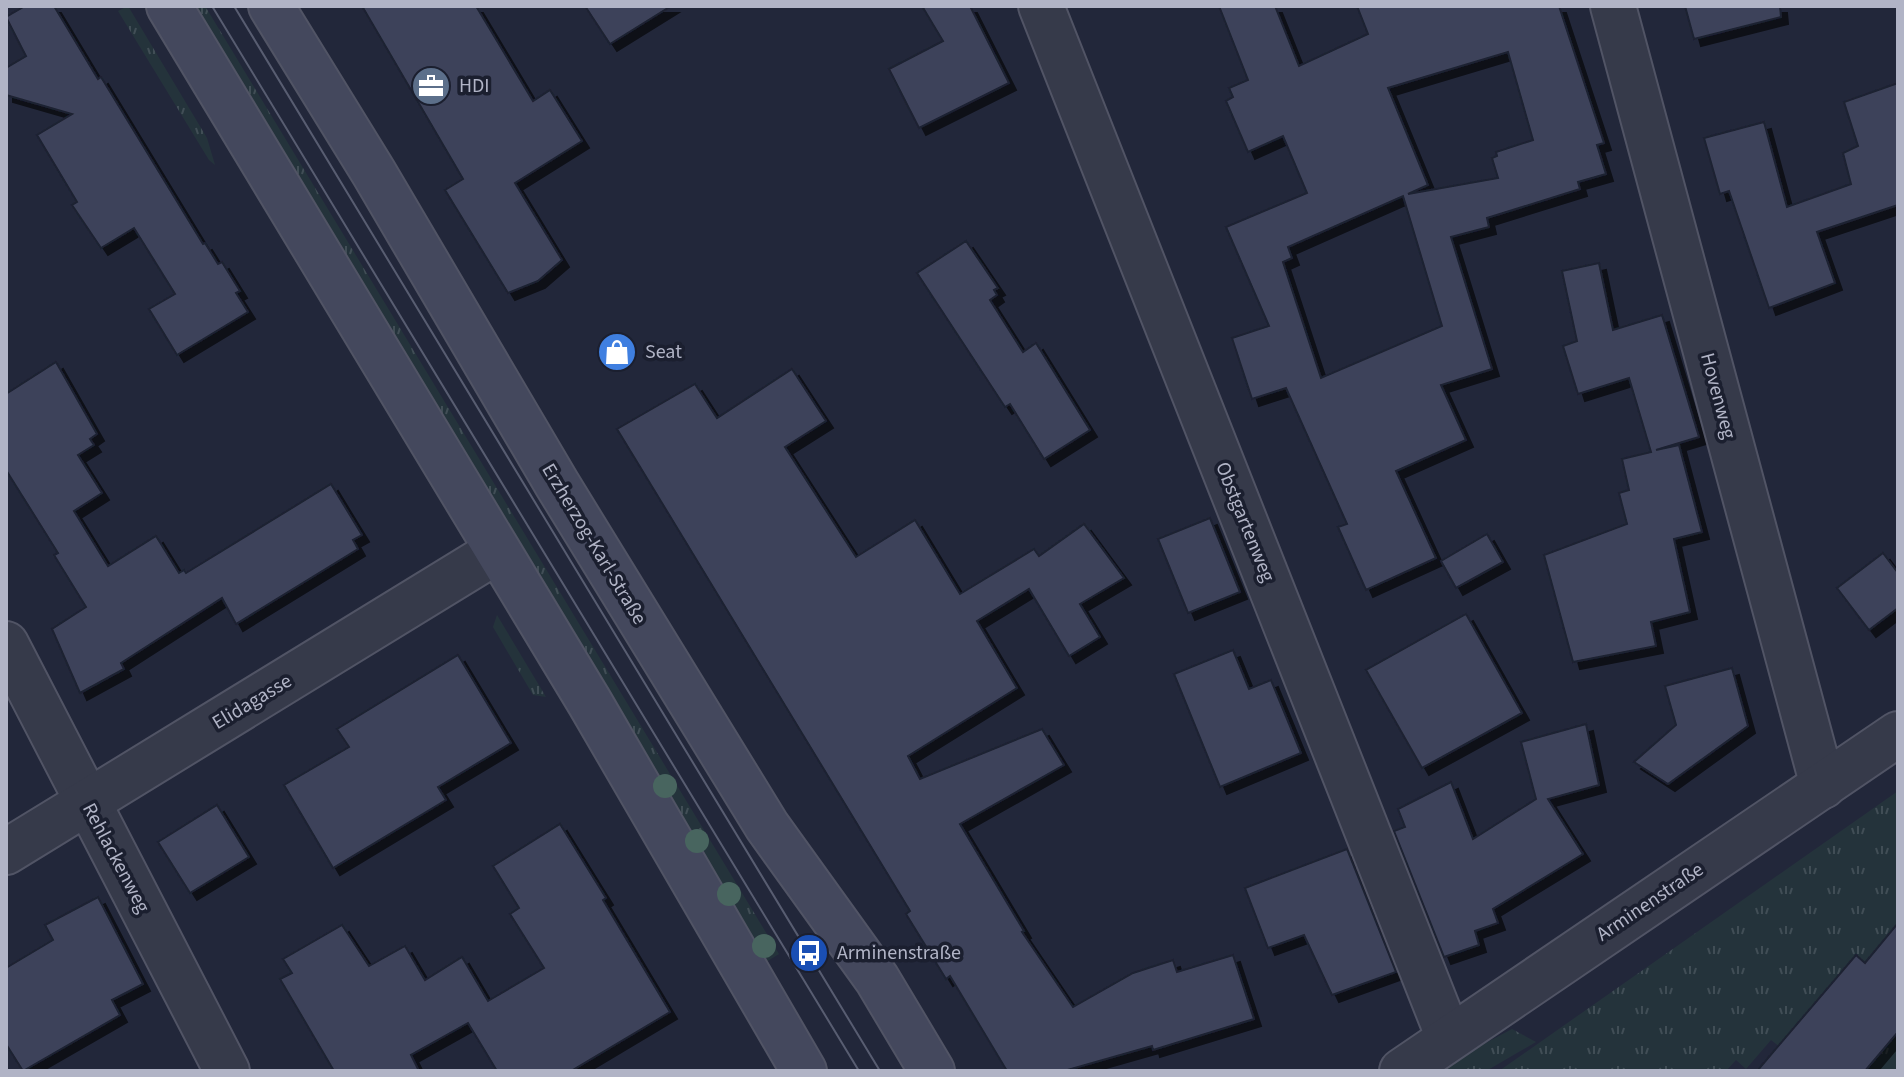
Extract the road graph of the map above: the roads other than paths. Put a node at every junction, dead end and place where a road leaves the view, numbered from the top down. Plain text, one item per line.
1 (169, 6) edge
2 (271, 6) edge
3 (1041, 6) edge
4 (1613, 6) edge
5 (497, 551) junction
6 (6, 644) edge
7 (1898, 734) edge
8 (1823, 786) junction
9 (87, 802) junction
10 (6, 852) edge
11 (1449, 1038) junction
12 (227, 1071) edge
13 (804, 1071) edge
14 (932, 1071) edge
15 (1402, 1071) edge

1 - 5 main road
2 - 14 main road, Erzherzog-Karl-Straße
3 - 11 street, Obstgartenweg
4 - 8 street, Hovenweg
5 - 9 street, Elidagasse
5 - 13 main road
6 - 9 street, Rehlackenweg
7 - 8 street, Arminenstraße
8 - 11 street, Arminenstraße
9 - 10 street, Elidagasse
9 - 12 street, Rehlackenweg
11 - 15 street, Arminenstraße

